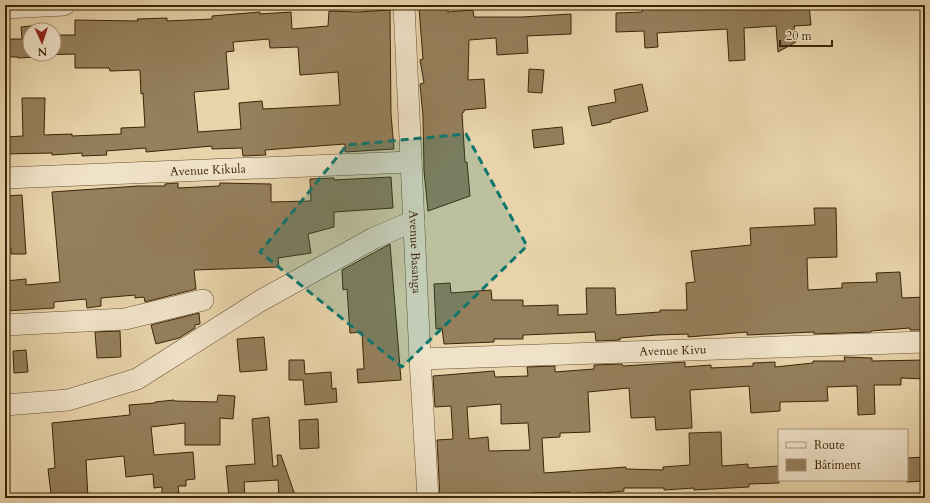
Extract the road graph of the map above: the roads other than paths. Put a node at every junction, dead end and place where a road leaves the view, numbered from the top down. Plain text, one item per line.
1 (64, 5) edge
2 (404, 5) edge
3 (5, 8) edge
4 (411, 162) junction
5 (5, 178) edge
6 (414, 221) junction
7 (203, 300) dead end
8 (5, 325) edge
9 (925, 342) edge
10 (420, 359) junction
11 (5, 405) edge
12 (428, 498) edge

1 - 3 street
2 - 4 street, Avenue Basanga
4 - 5 street, Avenue Kikula
4 - 6 street, Avenue Basanga
6 - 10 street, Avenue Basanga
6 - 11 street
7 - 8 street
9 - 10 street, Avenue Kivu
10 - 12 street, Avenue Basanga

